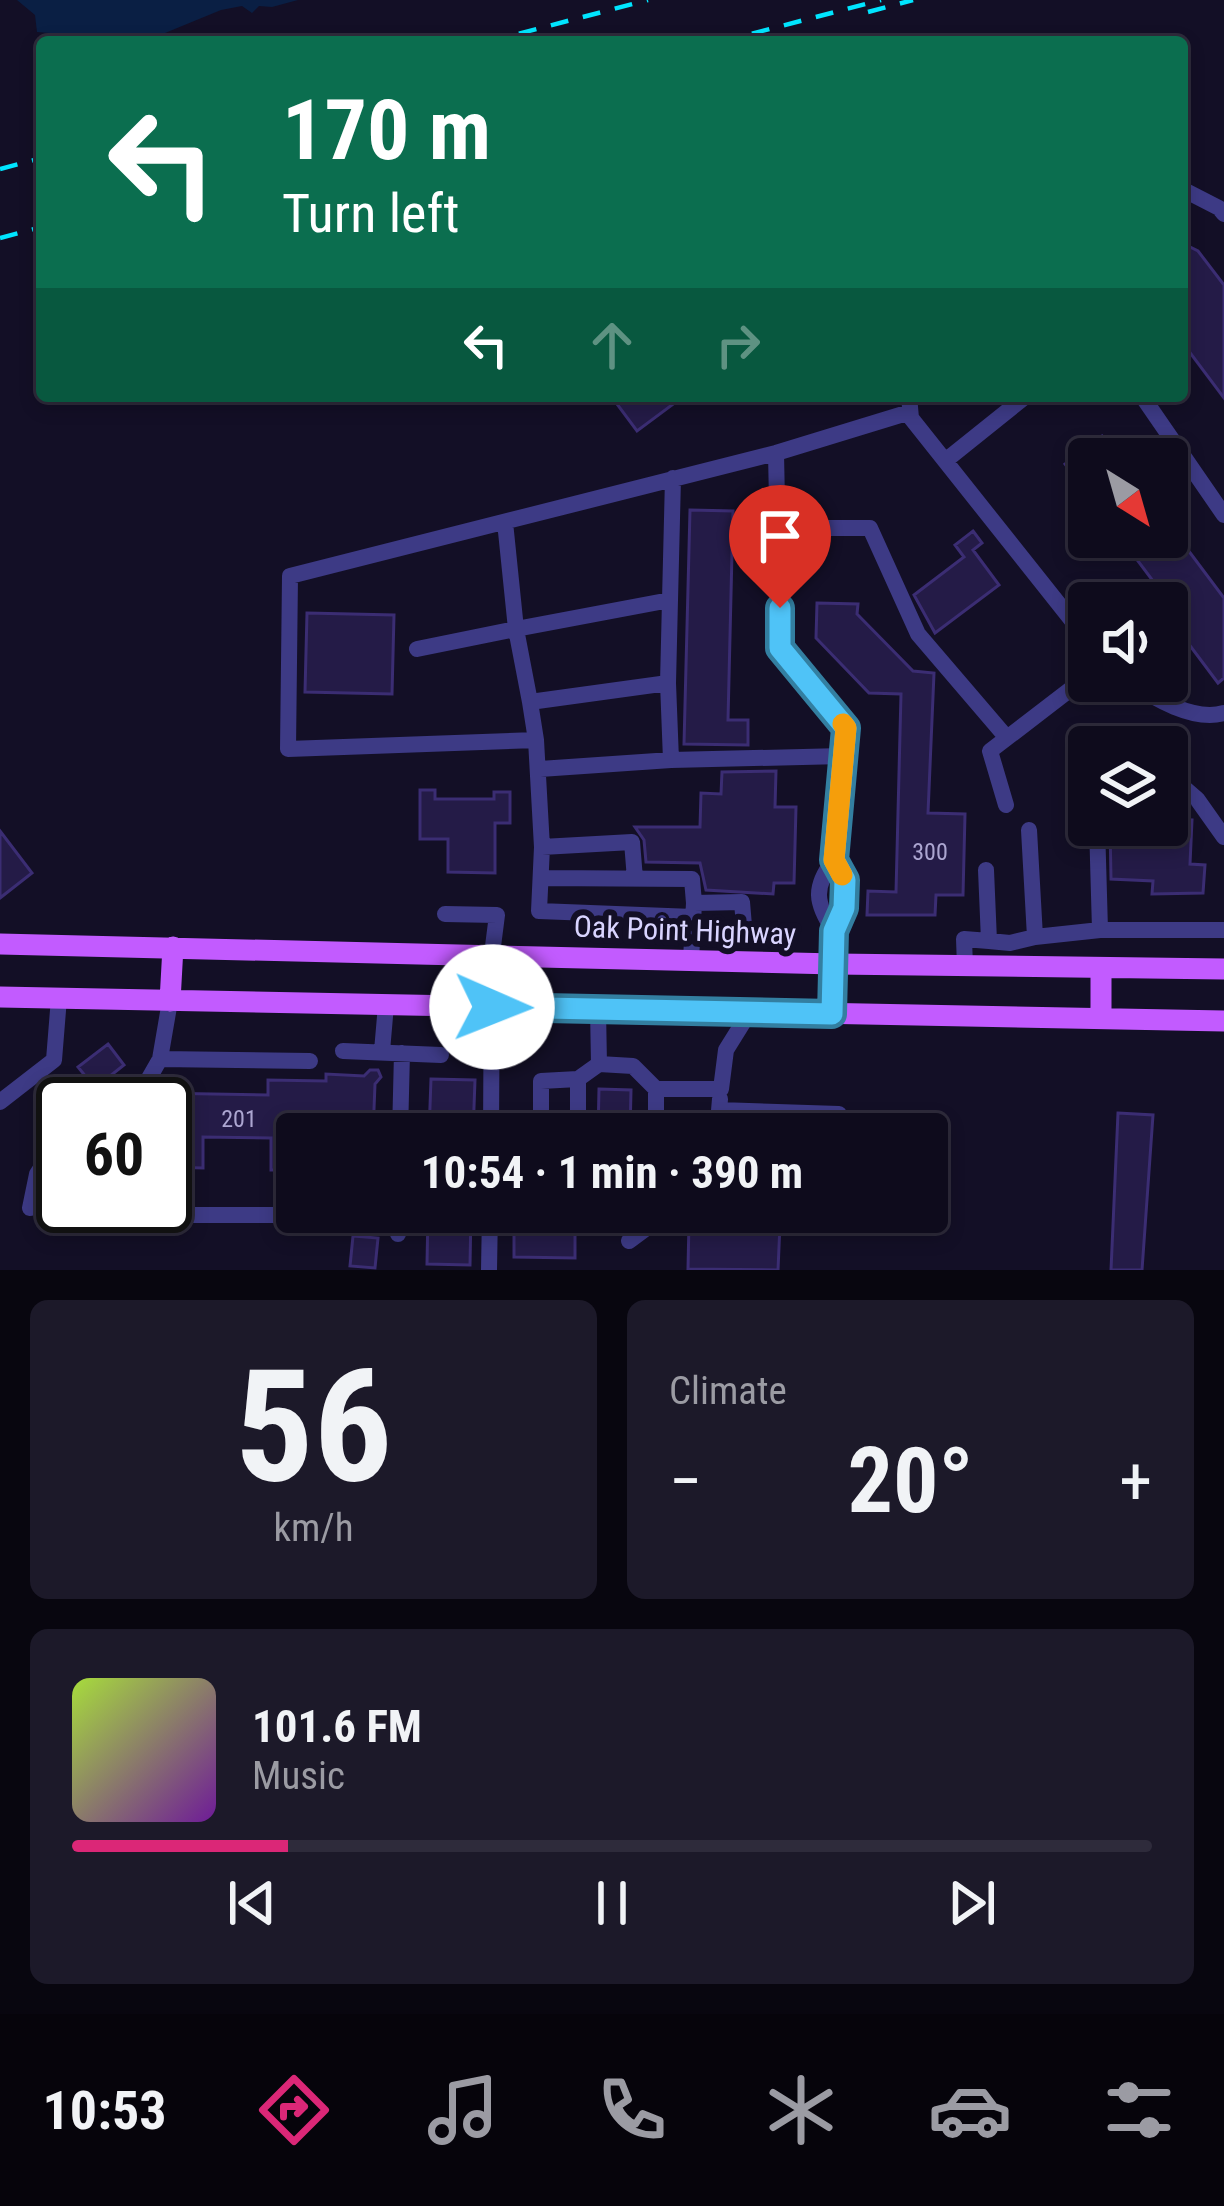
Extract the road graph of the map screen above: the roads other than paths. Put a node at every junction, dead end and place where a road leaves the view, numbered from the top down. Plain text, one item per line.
1 (1188, 192) edge
2 (1224, 214) edge
3 (1019, 402) edge
4 (1146, 402) edge
5 (910, 404) edge
6 (776, 453) junction
7 (945, 461) junction
8 (673, 478) junction
9 (1224, 514) edge
10 (505, 522) junction
11 (780, 528) junction
12 (670, 600) junction
13 (1068, 616) edge
14 (516, 629) junction
15 (417, 649) dead end
16 (668, 683) junction
17 (1068, 691) edge
18 (530, 702) junction
19 (1166, 702) edge
20 (1224, 713) edge
21 (1006, 738) junction
22 (536, 740) junction
23 (844, 756) junction
24 (671, 760) junction
25 (540, 769) junction
26 (1188, 791) edge
27 (1006, 805) dead end
28 (1029, 830) dead end
29 (1224, 837) edge
30 (1098, 846) edge
31 (542, 847) junction
32 (986, 871) dead end
33 (541, 878) junction
34 (635, 879) junction
35 (694, 910) junction
36 (445, 914) dead end
37 (744, 926) dead end
38 (1100, 930) junction
39 (1224, 930) edge
40 (1036, 937) junction
41 (989, 941) junction
42 (0, 944) edge
43 (173, 947) junction
44 (492, 954) junction
45 (691, 960) junction
46 (835, 964) junction
47 (964, 966) junction
48 (1224, 968) edge
49 (1101, 969) junction
50 (0, 997) edge
51 (59, 998) junction
52 (170, 1000) junction
53 (386, 1005) junction
54 (492, 1007) junction
55 (598, 1009) junction
56 (749, 1012) junction
57 (832, 1014) junction
58 (1101, 1019) junction
59 (1224, 1021) edge
60 (343, 1051) dead end
61 (382, 1052) junction
62 (402, 1053) junction
63 (441, 1055) dead end
64 (160, 1060) junction
65 (310, 1061) dead end
66 (599, 1064) junction
67 (151, 1077) edge
68 (578, 1079) junction
69 (656, 1089) junction
70 (721, 1089) junction
71 (0, 1102) edge
72 (719, 1109) junction
73 (401, 1113) edge
74 (491, 1113) edge
75 (541, 1113) edge
76 (578, 1113) edge
77 (656, 1113) edge
78 (719, 1113) edge
79 (815, 1113) edge
80 (36, 1179) edge
81 (30, 1208) dead end
82 (192, 1215) edge
83 (276, 1215) edge
84 (490, 1233) edge
85 (640, 1233) edge
86 (629, 1241) dead end
87 (489, 1270) edge

1 - 2 street
3 - 7 street
4 - 9 street
5 - 6 street
5 - 7 street
6 - 8 street
6 - 11 street
7 - 13 street
8 - 10 street
8 - 12 street
10 - 14 street
10 - 22 street
11 - 21 street
11 - 23 street
12 - 14 street
12 - 16 street
14 - 15 street
14 - 18 street
16 - 18 street
16 - 24 street
17 - 21 street
18 - 22 street
19 - 20 street
21 - 27 street
22 - 25 street
23 - 24 street
23 - 46 street
24 - 25 street
25 - 31 street
26 - 29 street
28 - 40 street
30 - 38 street
31 - 33 street
31 - 34 street
32 - 41 street
33 - 34 street
33 - 35 street
34 - 35 street
35 - 37 street
35 - 45 street
36 - 44 street
38 - 39 street
38 - 40 street
40 - 41 street
41 - 47 street
42 - 43 main road, Oak Point Highway
43 - 44 main road, Oak Point Highway
43 - 52 main road
44 - 45 main road, Oak Point Highway
44 - 54 street
45 - 46 main road, Oak Point Highway
46 - 47 main road, Oak Point Highway
46 - 57 street
47 - 49 main road, Oak Point Highway
48 - 49 main road, Oak Point Highway
49 - 58 main road
50 - 51 main road
51 - 52 main road
51 - 71 street
52 - 53 main road
52 - 64 street
53 - 54 main road
53 - 61 street
54 - 55 main road
54 - 74 street
55 - 56 main road
55 - 66 street
56 - 57 main road
56 - 70 street
57 - 58 main road
58 - 59 main road
60 - 61 street
61 - 62 street
62 - 63 street
62 - 73 street
64 - 65 street
64 - 67 street
66 - 68 street
66 - 69 street
68 - 75 street
68 - 76 street
69 - 70 street
69 - 77 street
70 - 72 street
72 - 78 street
72 - 79 street
80 - 81 street
82 - 83 street
84 - 87 street
85 - 86 street

